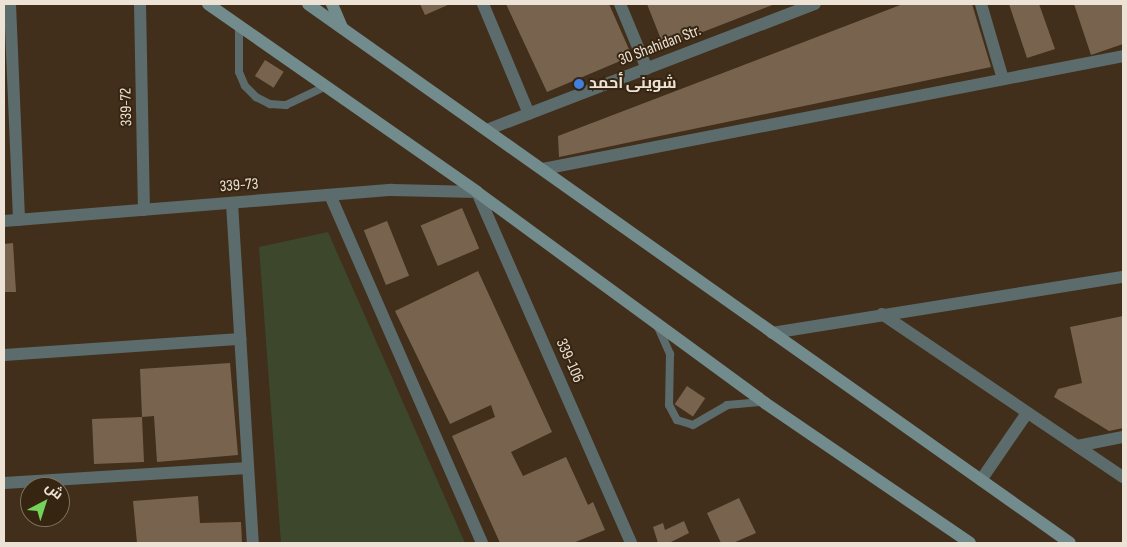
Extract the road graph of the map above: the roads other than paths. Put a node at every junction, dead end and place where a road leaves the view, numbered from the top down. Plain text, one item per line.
1 (10, 4) edge
2 (140, 4) edge
3 (208, 4) edge
4 (308, 4) edge
5 (332, 4) edge
6 (483, 4) edge
7 (620, 4) edge
8 (815, 4) edge
9 (981, 4) edge
10 (239, 27) junction
11 (342, 28) junction
12 (1123, 56) edge
13 (647, 68) junction
14 (1003, 79) junction
15 (324, 87) junction
16 (528, 114) junction
17 (489, 130) junction
18 (543, 168) junction
19 (477, 192) junction
20 (330, 195) junction
21 (232, 203) junction
22 (144, 210) junction
23 (19, 220) junction
24 (4, 221) edge
25 (1123, 277) edge
26 (882, 314) junction
27 (655, 324) junction
28 (772, 333) junction
29 (240, 339) junction
30 (4, 355) edge
31 (765, 403) junction
32 (1027, 413) junction
33 (1123, 437) edge
34 (1077, 446) junction
35 (248, 468) junction
36 (1123, 477) edge
37 (980, 480) junction
38 (4, 483) edge
39 (253, 543) edge
40 (482, 543) edge
41 (632, 543) edge
42 (970, 543) edge
43 (1070, 543) edge

1 - 23 street
2 - 22 street, 339-72
3 - 10 main road
4 - 11 main road
5 - 11 main road
6 - 16 street
7 - 13 street
8 - 13 street, 30 Shahidan Str.
9 - 14 street
10 - 15 main road
10 - 15 lane
11 - 17 main road
12 - 14 street
13 - 16 street, 30 Shahidan Str.
14 - 18 street
15 - 19 main road
16 - 17 street, 30 Shahidan Str.
17 - 18 main road
18 - 28 main road
19 - 20 street, 339-73
19 - 27 main road
19 - 41 street, 339-106
20 - 21 street, 339-73
20 - 40 street
21 - 22 street, 339-73
21 - 29 street
22 - 23 street, 339-73
23 - 24 street, 339-73
25 - 26 street
26 - 28 street
26 - 32 street
27 - 31 main road
27 - 31 lane
28 - 37 main road
29 - 30 street
29 - 35 street
31 - 42 main road
32 - 34 street
32 - 37 street
33 - 34 street
34 - 36 street
35 - 38 street
35 - 39 street
37 - 43 main road

